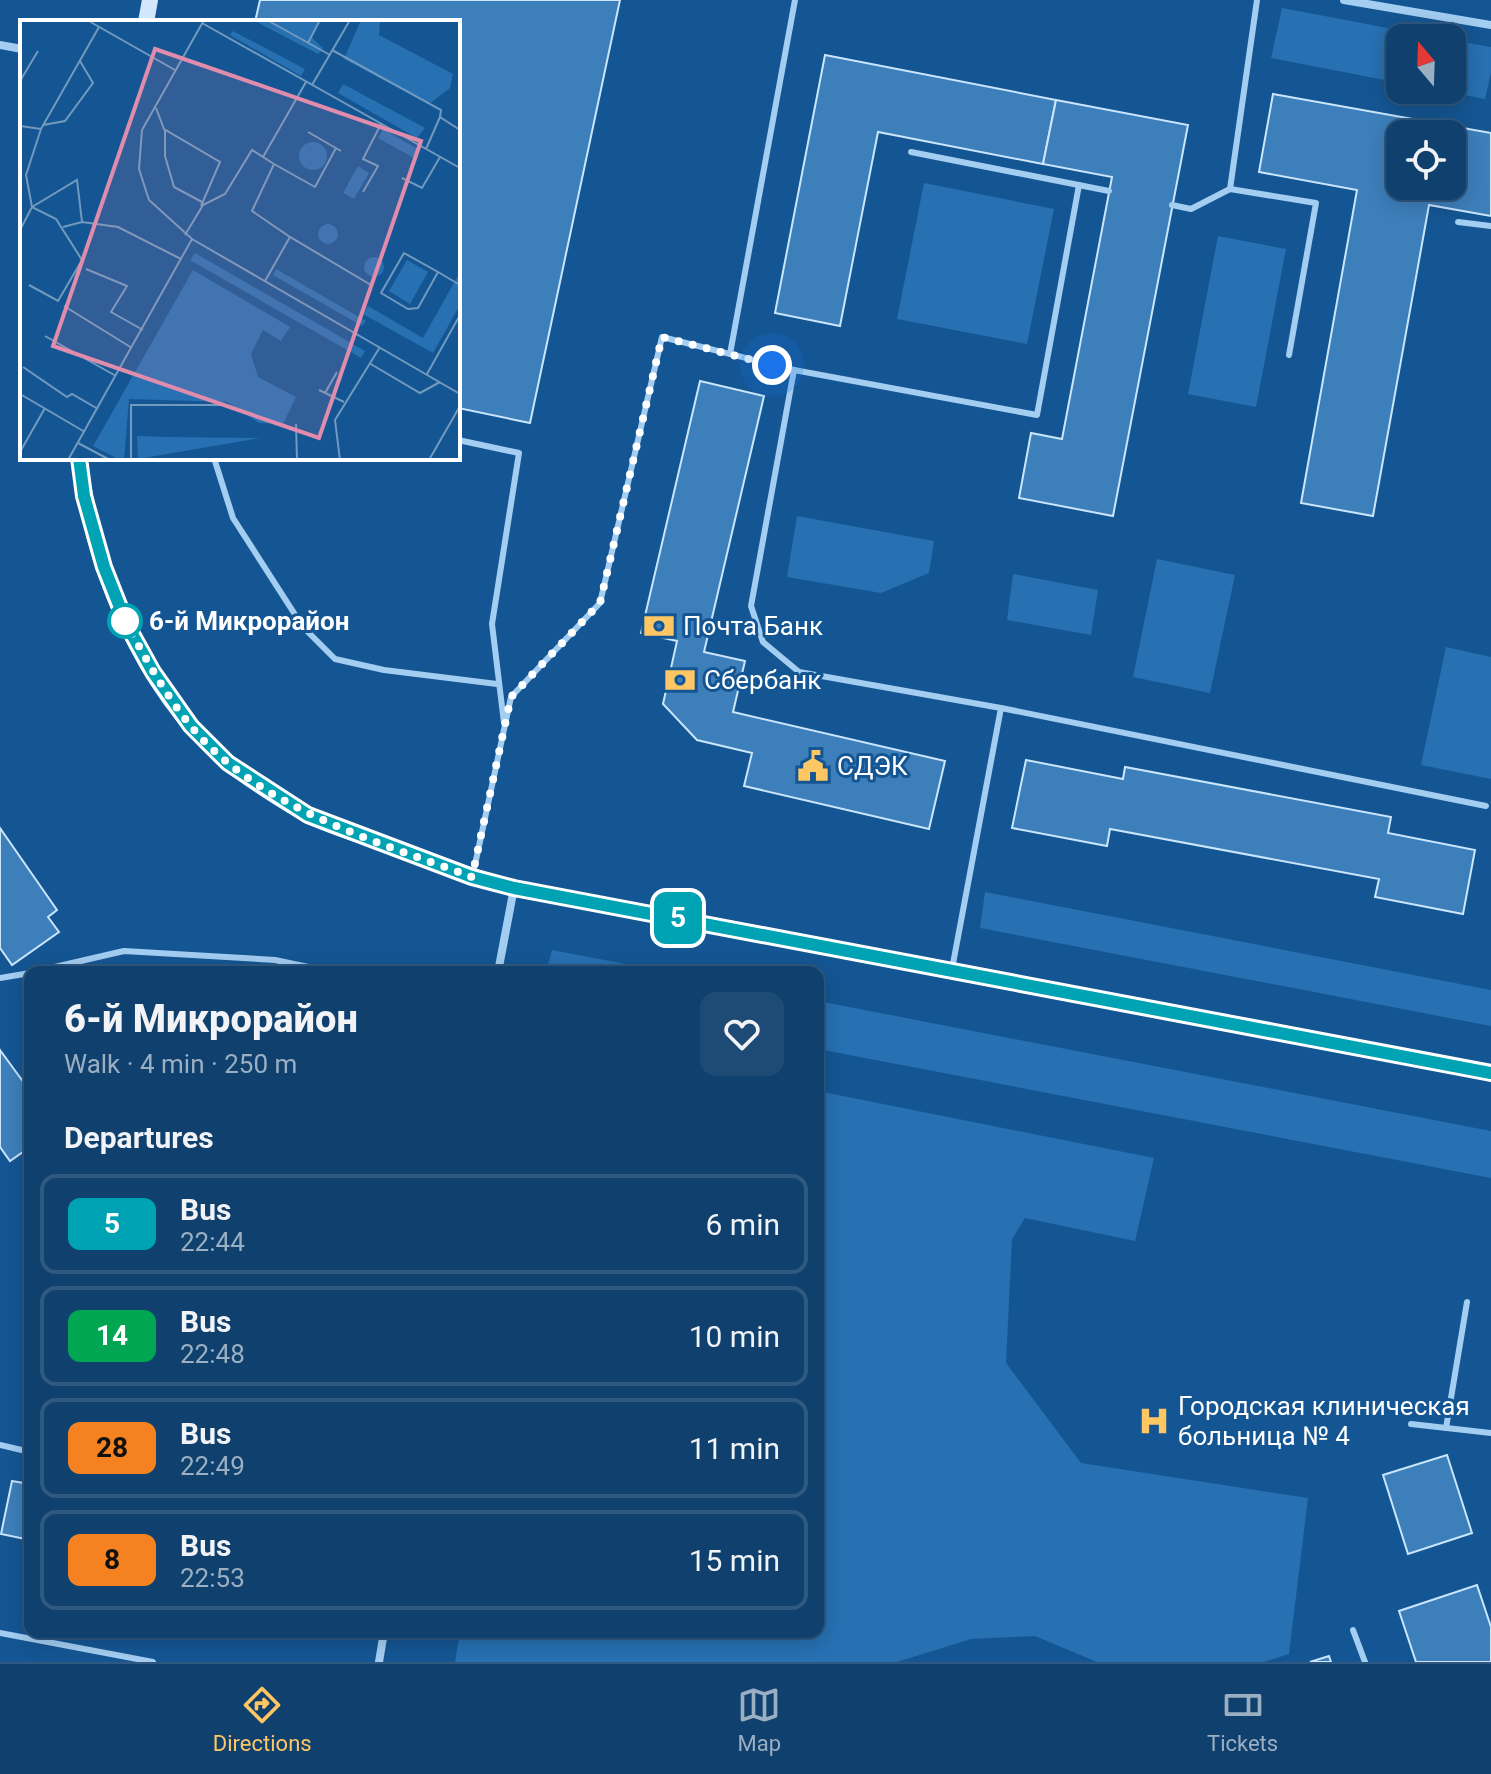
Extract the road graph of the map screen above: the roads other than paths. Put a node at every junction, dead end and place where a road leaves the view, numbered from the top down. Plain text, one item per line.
1 (150, 0) edge
2 (795, 0) edge
3 (1257, 0) edge
4 (1344, 0) edge
5 (146, 20) edge
6 (1491, 25) edge
7 (0, 45) edge
8 (20, 49) edge
9 (911, 152) dead end
10 (1079, 185) junction
11 (1230, 189) junction
12 (1109, 191) dead end
13 (1172, 205) dead end
14 (1458, 222) dead end
15 (1491, 226) edge
16 (730, 354) junction
17 (1289, 355) dead end
18 (794, 370) junction
19 (460, 440) edge
20 (79, 460) edge
21 (215, 460) edge
22 (497, 684) junction
23 (1001, 708) junction
24 (504, 727) junction
25 (1486, 806) dead end
26 (472, 877) junction
27 (514, 888) junction
28 (58, 966) edge
29 (304, 966) edge
30 (499, 966) edge
31 (952, 970) junction
32 (24, 974) edge
33 (0, 978) edge
34 (1491, 1073) edge
35 (1467, 1302) dead end
36 (1411, 1424) dead end
37 (1446, 1428) junction
38 (1491, 1433) edge
39 (0, 1445) edge
40 (24, 1451) edge
41 (1353, 1630) dead end
42 (0, 1633) edge
43 (24, 1638) edge
44 (26, 1638) edge
45 (383, 1638) edge
46 (153, 1662) edge
47 (379, 1662) edge
48 (1365, 1662) edge

1 - 5 main road
2 - 16 lane
3 - 11 lane
4 - 6 street
7 - 8 street
9 - 10 lane
10 - 12 lane
10 - 18 lane
11 - 13 lane
11 - 17 lane
14 - 15 lane
16 - 18 lane
16 - 24 lane
18 - 23 lane
19 - 22 lane
20 - 26 main road
21 - 22 lane
22 - 24 lane
23 - 25 lane
23 - 31 lane
24 - 26 lane
26 - 27 main road
27 - 30 street
27 - 31 main road
28 - 29 lane
31 - 34 main road
32 - 33 lane
35 - 37 lane
36 - 37 lane
37 - 38 lane
39 - 40 lane
41 - 48 lane
42 - 43 lane
44 - 46 lane
45 - 47 street

